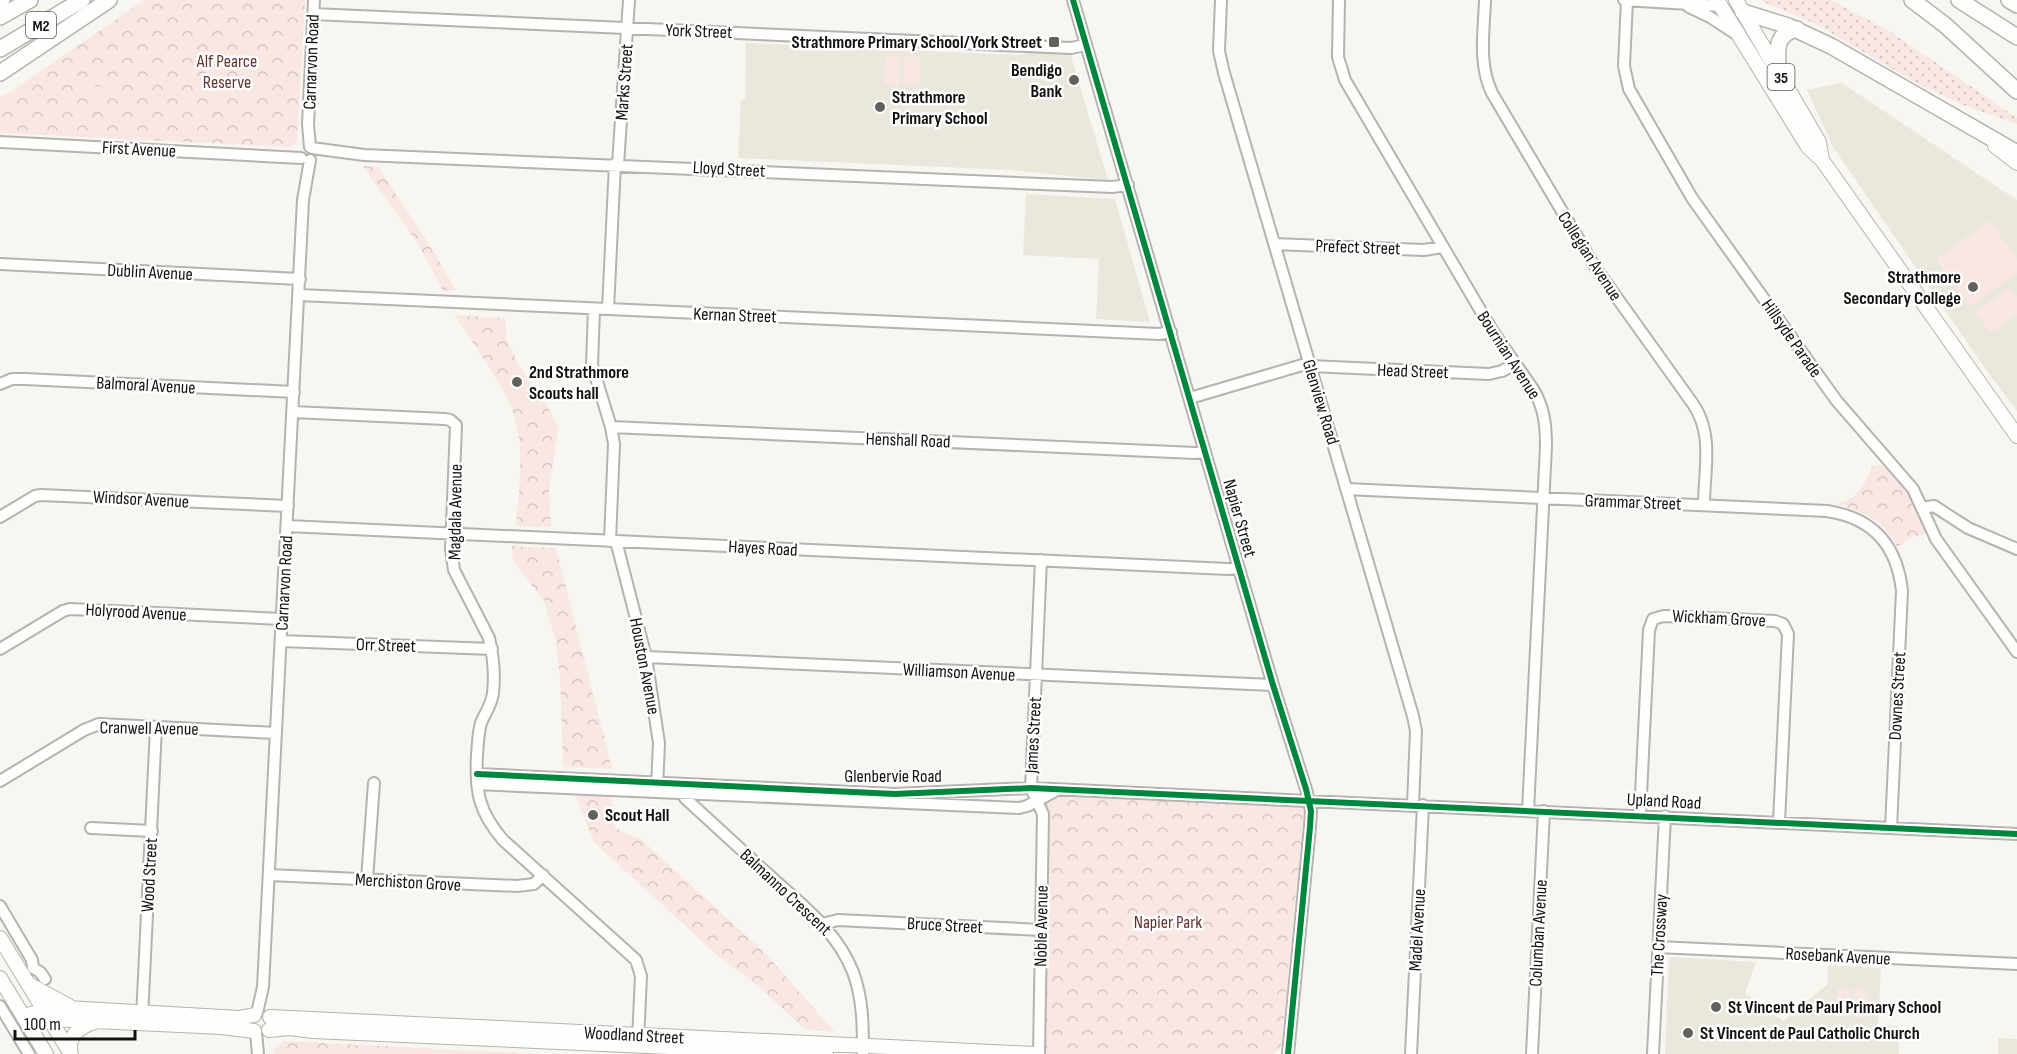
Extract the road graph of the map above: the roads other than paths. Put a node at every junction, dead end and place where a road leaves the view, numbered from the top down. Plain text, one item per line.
1 (30, 0) edge
2 (82, 0) edge
3 (109, 0) edge
4 (314, 0) edge
5 (629, 0) edge
6 (1073, 0) edge
7 (1221, 0) edge
8 (1485, 0) edge
9 (1627, 0) edge
10 (1912, 0) edge
11 (1959, 0) edge
12 (2009, 0) edge
13 (1340, 2) edge
14 (1719, 3) edge
15 (1684, 4) junction
16 (2017, 5) edge
17 (1740, 6) edge
18 (313, 14) junction
19 (0, 17) edge
20 (628, 28) junction
21 (1797, 29) junction
22 (1739, 35) junction
23 (2017, 37) edge
24 (1086, 45) junction
25 (0, 49) edge
26 (0, 73) edge
27 (1779, 74) junction
28 (2017, 91) edge
29 (1934, 105) junction
30 (0, 142) edge
31 (307, 153) junction
32 (2017, 153) edge
33 (1822, 160) junction
34 (2017, 163) edge
35 (616, 164) junction
36 (1128, 185) junction
37 (1274, 244) junction
38 (1442, 247) junction
39 (0, 264) edge
40 (300, 279) junction
41 (299, 295) junction
42 (594, 309) junction
43 (608, 309) junction
44 (1171, 332) junction
45 (1515, 364) junction
46 (1309, 365) junction
47 (0, 384) edge
48 (294, 393) junction
49 (1190, 398) junction
50 (293, 412) junction
51 (611, 427) junction
52 (2017, 436) edge
53 (1205, 452) junction
54 (1346, 489) junction
55 (1543, 498) junction
56 (1704, 505) junction
57 (288, 506) junction
58 (1922, 508) junction
59 (0, 517) edge
60 (287, 526) junction
61 (452, 534) junction
62 (613, 541) junction
63 (2017, 549) edge
64 (1041, 560) junction
65 (1897, 564) joint
66 (1239, 568) junction
67 (282, 619) junction
68 (281, 641) junction
69 (0, 649) edge
70 (492, 649) junction
71 (2017, 652) edge
72 (646, 657) junction
73 (1036, 675) junction
74 (1273, 685) junction
75 (156, 727) junction
76 (276, 733) junction
77 (477, 779) junction
78 (0, 781) edge
79 (374, 783) dead end
80 (657, 788) junction
81 (1031, 788) junction
82 (682, 789) junction
83 (1058, 790) junction
84 (724, 795) junction
85 (1037, 800) junction
86 (1309, 801) junction
87 (1418, 805) junction
88 (1528, 811) junction
89 (1544, 811) junction
90 (1640, 815) junction
91 (1665, 816) junction
92 (710, 821) junction
93 (1779, 822) junction
94 (91, 828) dead end
95 (1891, 828) junction
96 (152, 831) junction
97 (2017, 834) edge
98 (269, 875) junction
99 (543, 875) junction
100 (367, 880) junction
101 (0, 906) edge
102 (826, 928) junction
103 (1041, 930) junction
104 (0, 938) edge
105 (1658, 947) junction
106 (2017, 964) edge
107 (33, 968) junction
108 (0, 978) edge
109 (45, 979) dead end
110 (28, 985) junction
111 (0, 1006) edge
112 (78, 1008) junction
113 (47, 1015) junction
114 (24, 1017) junction
115 (142, 1017) junction
116 (100, 1021) junction
117 (261, 1023) junction
118 (638, 1040) junction
119 (704, 1047) edge
120 (863, 1050) edge
121 (940, 1052) edge
122 (29, 1054) edge
123 (46, 1054) edge
124 (70, 1054) edge
125 (259, 1054) edge
126 (826, 1054) edge
127 (1034, 1054) edge
128 (1040, 1054) edge
129 (1288, 1054) edge
130 (1411, 1054) edge
131 (1532, 1054) edge
132 (1653, 1054) edge

1 - 19 highway, M2
2 - 25 highway, M2
3 - 26 highway
4 - 18 street, Carnarvon Road
5 - 20 street, Marks Street
6 - 24 street, Napier Street
7 - 37 street, Glenview Road
8 - 56 street, Collegian Avenue
9 - 15 street
9 - 58 street, Hillsyde Parade
10 - 28 highway
11 - 23 highway
12 - 16 highway
13 - 38 street, Bournian Avenue
14 - 15 street
14 - 17 main road
14 - 22 main road, 35
15 - 22 street
17 - 21 highway
17 - 27 main road, 35
18 - 20 street, York Street
18 - 31 street, Carnarvon Road
20 - 24 street, York Street
20 - 35 street, Marks Street
21 - 27 highway
21 - 29 highway
22 - 33 main road, 35
24 - 36 street, Napier Street
27 - 33 main road, 35
29 - 32 highway
29 - 34 main road
30 - 31 street, First Avenue
31 - 35 street, Lloyd Street
31 - 40 street, Carnarvon Road
33 - 52 main road, 35
35 - 36 street, Lloyd Street
35 - 43 street, Marks Street
36 - 44 street, Napier Street
37 - 38 street, Prefect Street
37 - 46 street, Glenview Road
38 - 45 street, Bournian Avenue
39 - 40 street, Dublin Avenue
40 - 41 street, Carnarvon Road
41 - 42 street, Kernan Street
41 - 48 street, Carnarvon Road
42 - 43 street, Kernan Street
42 - 51 street, Houston Avenue
43 - 44 street, Kernan Street
44 - 49 street, Napier Street
45 - 46 street, Head Street
45 - 55 street, Bournian Avenue
46 - 49 street, Head Street
46 - 54 street, Glenview Road
47 - 48 street, Balmoral Avenue
48 - 50 street, Carnarvon Road
49 - 53 street, Napier Street
50 - 57 street, Carnarvon Road
50 - 61 street, Magdala Avenue
51 - 53 street, Henshall Road
51 - 62 street, Houston Avenue
53 - 66 street, Napier Street
54 - 55 street, Grammar Street
54 - 87 street, Glenview Road
55 - 56 street, Grammar Street
55 - 88 street, Bournian Avenue
56 - 65 street, Grammar Street
57 - 59 street, Windsor Avenue
57 - 60 street, Carnarvon Road
58 - 63 street
58 - 71 street, Hillsyde Parade
60 - 61 street, Hayes Road
60 - 67 street, Carnarvon Road
61 - 62 street, Hayes Road
61 - 70 street, Magdala Avenue
62 - 64 street, Hayes Road
62 - 72 street, Houston Avenue
64 - 66 street, Hayes Road
64 - 73 street, James Street
65 - 95 street, Downes Street
66 - 74 street, Napier Street
67 - 68 street, Carnarvon Road
67 - 69 street, Holyrood Avenue
68 - 70 street, Orr Street
68 - 76 street, Carnarvon Road
70 - 77 street, Magdala Avenue
72 - 73 street, Williamson Avenue
72 - 80 street, Houston Avenue
73 - 74 street, Williamson Avenue
73 - 81 street, James Street
74 - 86 street, Napier Street
75 - 76 street, Cranwell Avenue
75 - 78 street, Cranwell Avenue
75 - 96 street, Wood Street
76 - 98 street, Carnarvon Road
77 - 80 street, Glenbervie Road
77 - 99 street, Magdala Avenue
79 - 100 street
80 - 82 street, Glenbervie Road
81 - 82 street, Glenbervie Road
81 - 83 street, Glenbervie Road
81 - 85 street, James Street
82 - 84 street, Glenbervie Road
82 - 92 street, Balmanno Crescent
83 - 85 street, Glenbervie Road
83 - 86 street, Glenbervie Road
84 - 85 street, Glenbervie Road
84 - 92 street
85 - 103 street, Noble Avenue
86 - 87 street, Upland Road
86 - 129 street, Napier Street
87 - 88 street, Upland Road
87 - 130 street, Madel Avenue
88 - 89 street, Upland Road
89 - 90 street, Upland Road
89 - 131 street, Columban Avenue
90 - 91 street, Upland Road
90 - 93 street, Wickham Grove
91 - 93 street, Upland Road
91 - 105 street, The Crossway
92 - 102 street, Balmanno Crescent
93 - 95 street, Upland Road
94 - 96 street
95 - 97 street, Upland Road
96 - 115 street, Wood Street
98 - 100 street, Merchiston Grove
98 - 117 street, Carnarvon Road
99 - 100 street, Merchiston Grove
99 - 118 street, Magdala Avenue
101 - 107 street
102 - 103 street, Bruce Street
102 - 120 street, Balmanno Crescent
103 - 128 street, Noble Avenue
104 - 110 main road
105 - 106 street, Rosebank Avenue
105 - 132 street, The Crossway
107 - 109 street
107 - 110 street
108 - 114 main road
110 - 112 main road
110 - 113 main road
111 - 122 street
112 - 113 main road, Woodland Street
112 - 115 main road, Woodland Street
113 - 114 main road
113 - 116 main road, Woodland Street
113 - 124 main road
114 - 123 main road
115 - 116 main road, Woodland Street
115 - 117 main road, Woodland Street
116 - 124 main road
117 - 118 main road, Woodland Street
117 - 125 street, Carnarvon Road
118 - 119 main road, Woodland Street
119 - 120 main road, Woodland Street
119 - 126 main road, Woodland Street
120 - 121 main road, Woodland Street
121 - 127 main road, Woodland Street

